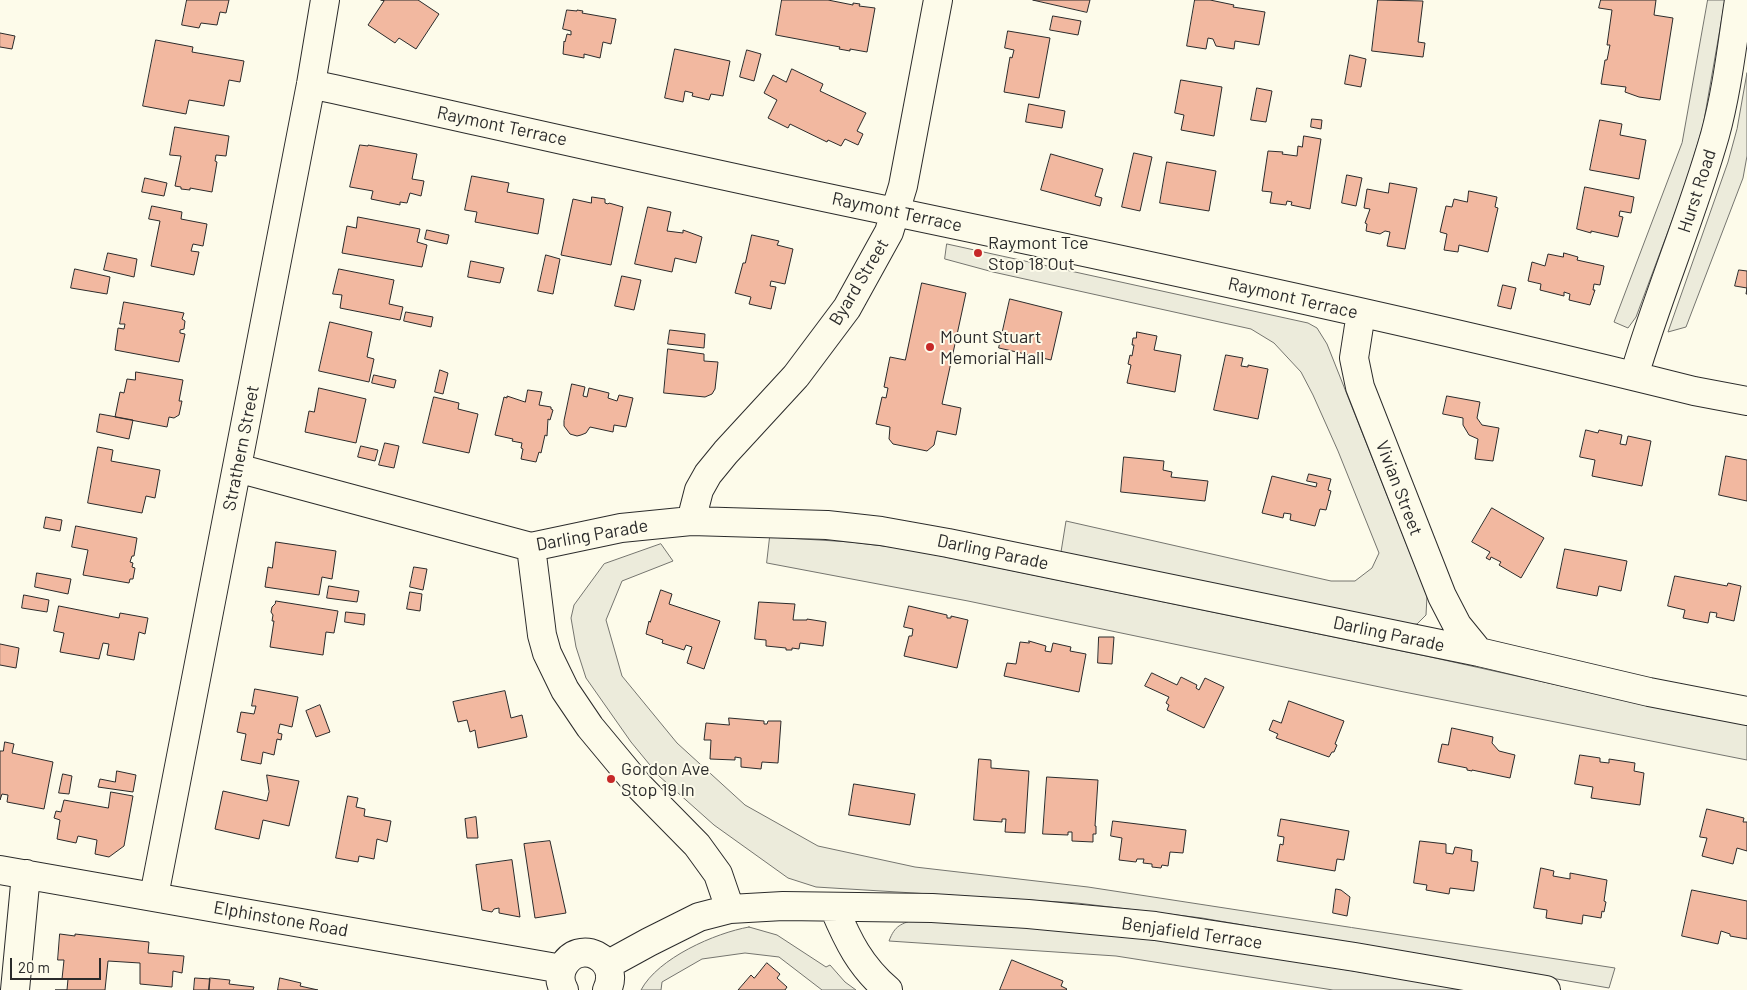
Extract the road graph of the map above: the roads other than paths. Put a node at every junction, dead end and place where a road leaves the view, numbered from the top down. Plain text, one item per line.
1 (325, 0) edge
2 (938, 0) edge
3 (1739, 0) edge
4 (311, 84) junction
5 (896, 213) junction
6 (1361, 313) junction
7 (1634, 376) junction
8 (1747, 401) edge
9 (237, 468) junction
10 (691, 521) junction
11 (530, 547) junction
12 (1478, 652) junction
13 (1747, 711) edge
14 (0, 870) edge
15 (26, 874) junction
16 (154, 896) junction
17 (730, 908) junction
18 (834, 908) junction
19 (607, 978) edge
20 (563, 980) edge
21 (16, 990) edge
22 (888, 990) edge
23 (1546, 990) edge

1 - 4 street, Strathern Street
2 - 5 street, Byard Street
3 - 7 street, Hurst Road
4 - 5 street, Raymont Terrace
4 - 9 street, Strathern Street
5 - 6 street, Raymont Terrace
5 - 10 street, Byard Street
6 - 7 street, Raymont Terrace
6 - 12 street, Vivian Street
7 - 8 street, Raymont Terrace
9 - 11 street, Darling Parade
9 - 16 street, Strathern Street
10 - 11 street, Darling Parade
10 - 12 street, Darling Parade
11 - 17 street
12 - 13 street, Darling Parade
14 - 15 street, Elphinstone Road
15 - 16 street, Elphinstone Road
15 - 21 street
16 - 20 street, Elphinstone Road
17 - 18 street, Benjafield Terrace
17 - 19 street, Benjafield Terrace
18 - 22 street
18 - 23 street, Benjafield Terrace
19 - 20 street

